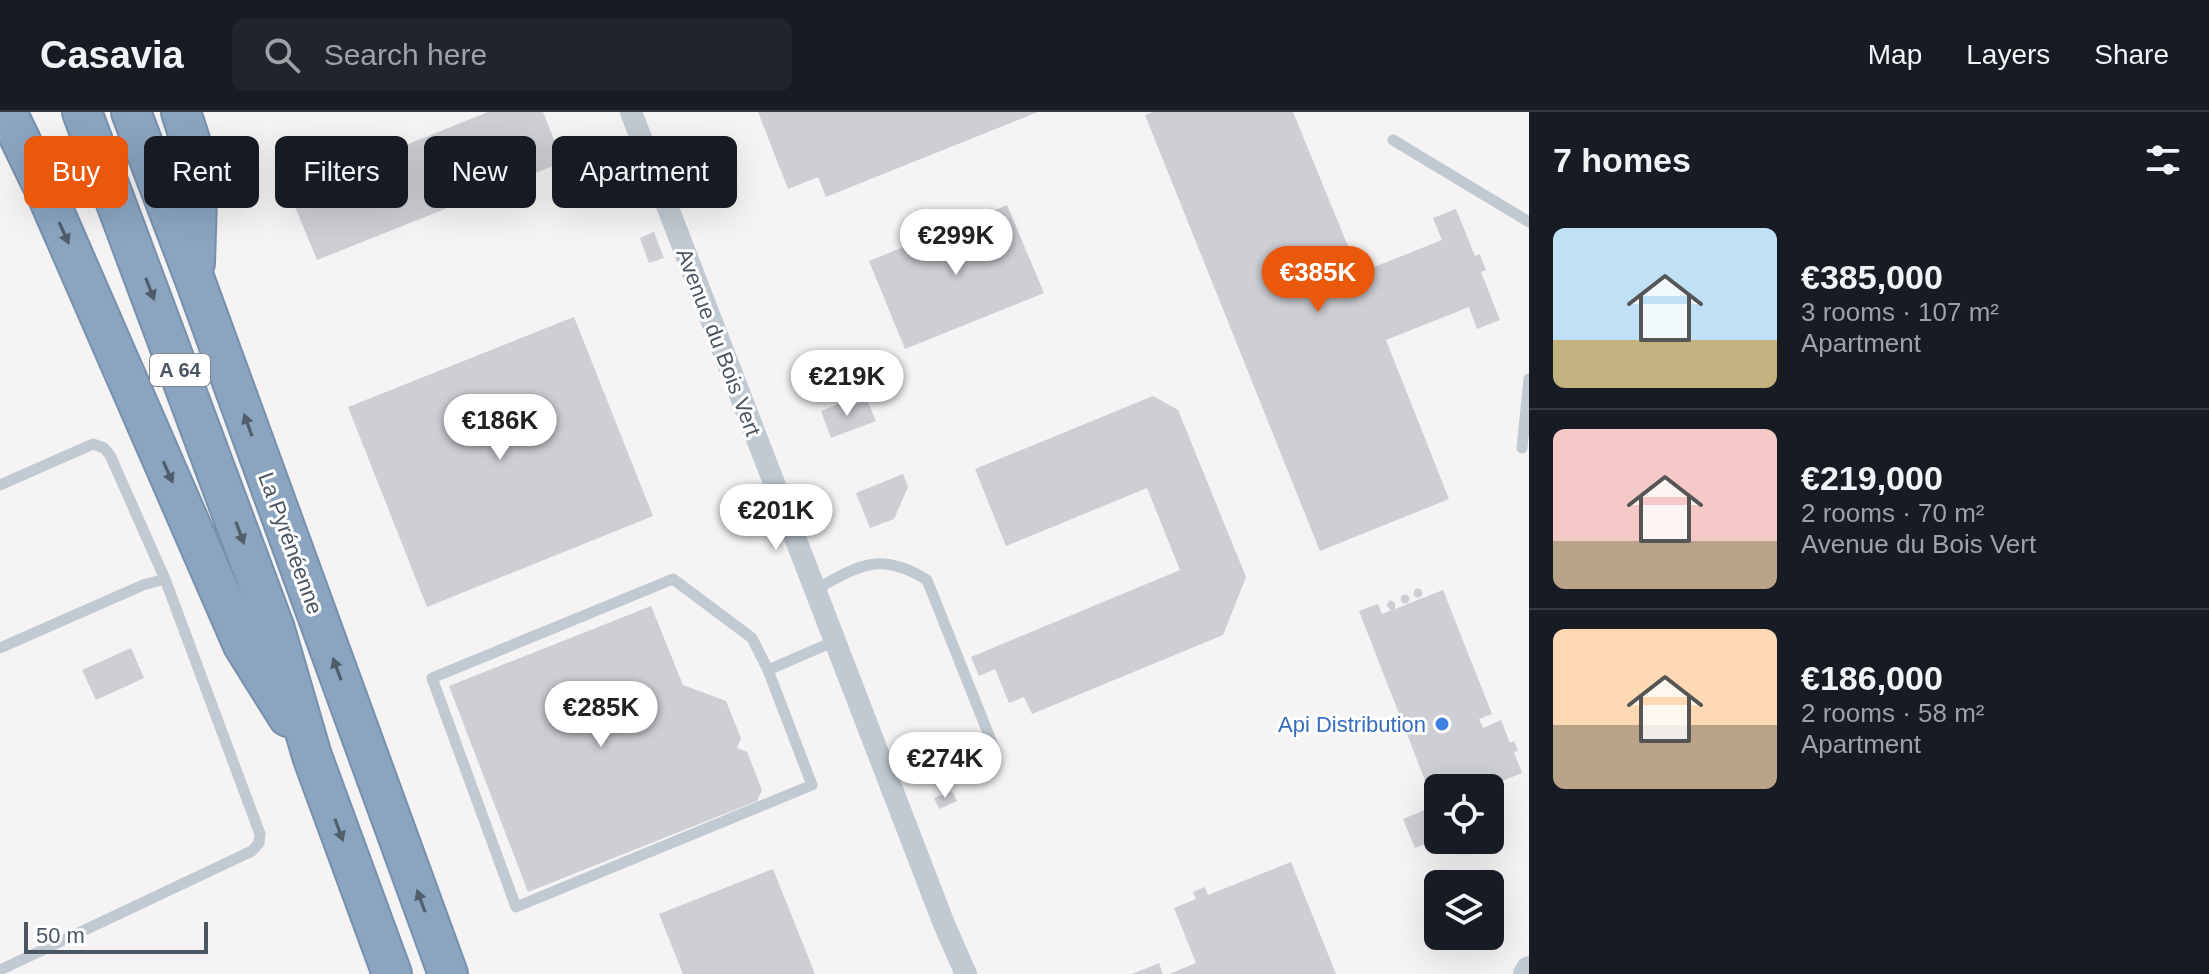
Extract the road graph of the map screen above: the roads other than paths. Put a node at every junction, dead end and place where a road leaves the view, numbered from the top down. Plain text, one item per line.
1 (7, 112) edge
2 (82, 112) edge
3 (131, 112) edge
4 (181, 112) edge
5 (631, 112) edge
6 (1393, 140) dead end
7 (1529, 222) edge
8 (195, 280) junction
9 (1529, 379) edge
10 (1522, 448) dead end
11 (0, 485) edge
12 (165, 579) junction
13 (815, 590) junction
14 (835, 641) junction
15 (0, 648) edge
16 (768, 670) junction
17 (996, 753) dead end
18 (312, 756) junction
19 (0, 970) edge
20 (392, 974) edge
21 (448, 974) edge
22 (966, 974) edge

1 -> 18 highway
2 -> 18 highway, La Pyrénéenne / A 64
3 - 8 highway, La Pyrénéenne / A 64
4 - 8 highway
5 - 13 street, Avenue du Bois Vert
6 - 7 lane
21 -> 8 highway, La Pyrénéenne / A 64
9 - 10 lane
11 - 12 lane
12 - 15 lane
12 - 19 lane
13 - 14 street, Avenue du Bois Vert
13 - 17 lane
14 - 16 lane
14 - 22 street, Avenue du Bois Vert
16 - 16 lane
18 -> 20 highway, La Pyrénéenne / A 64

